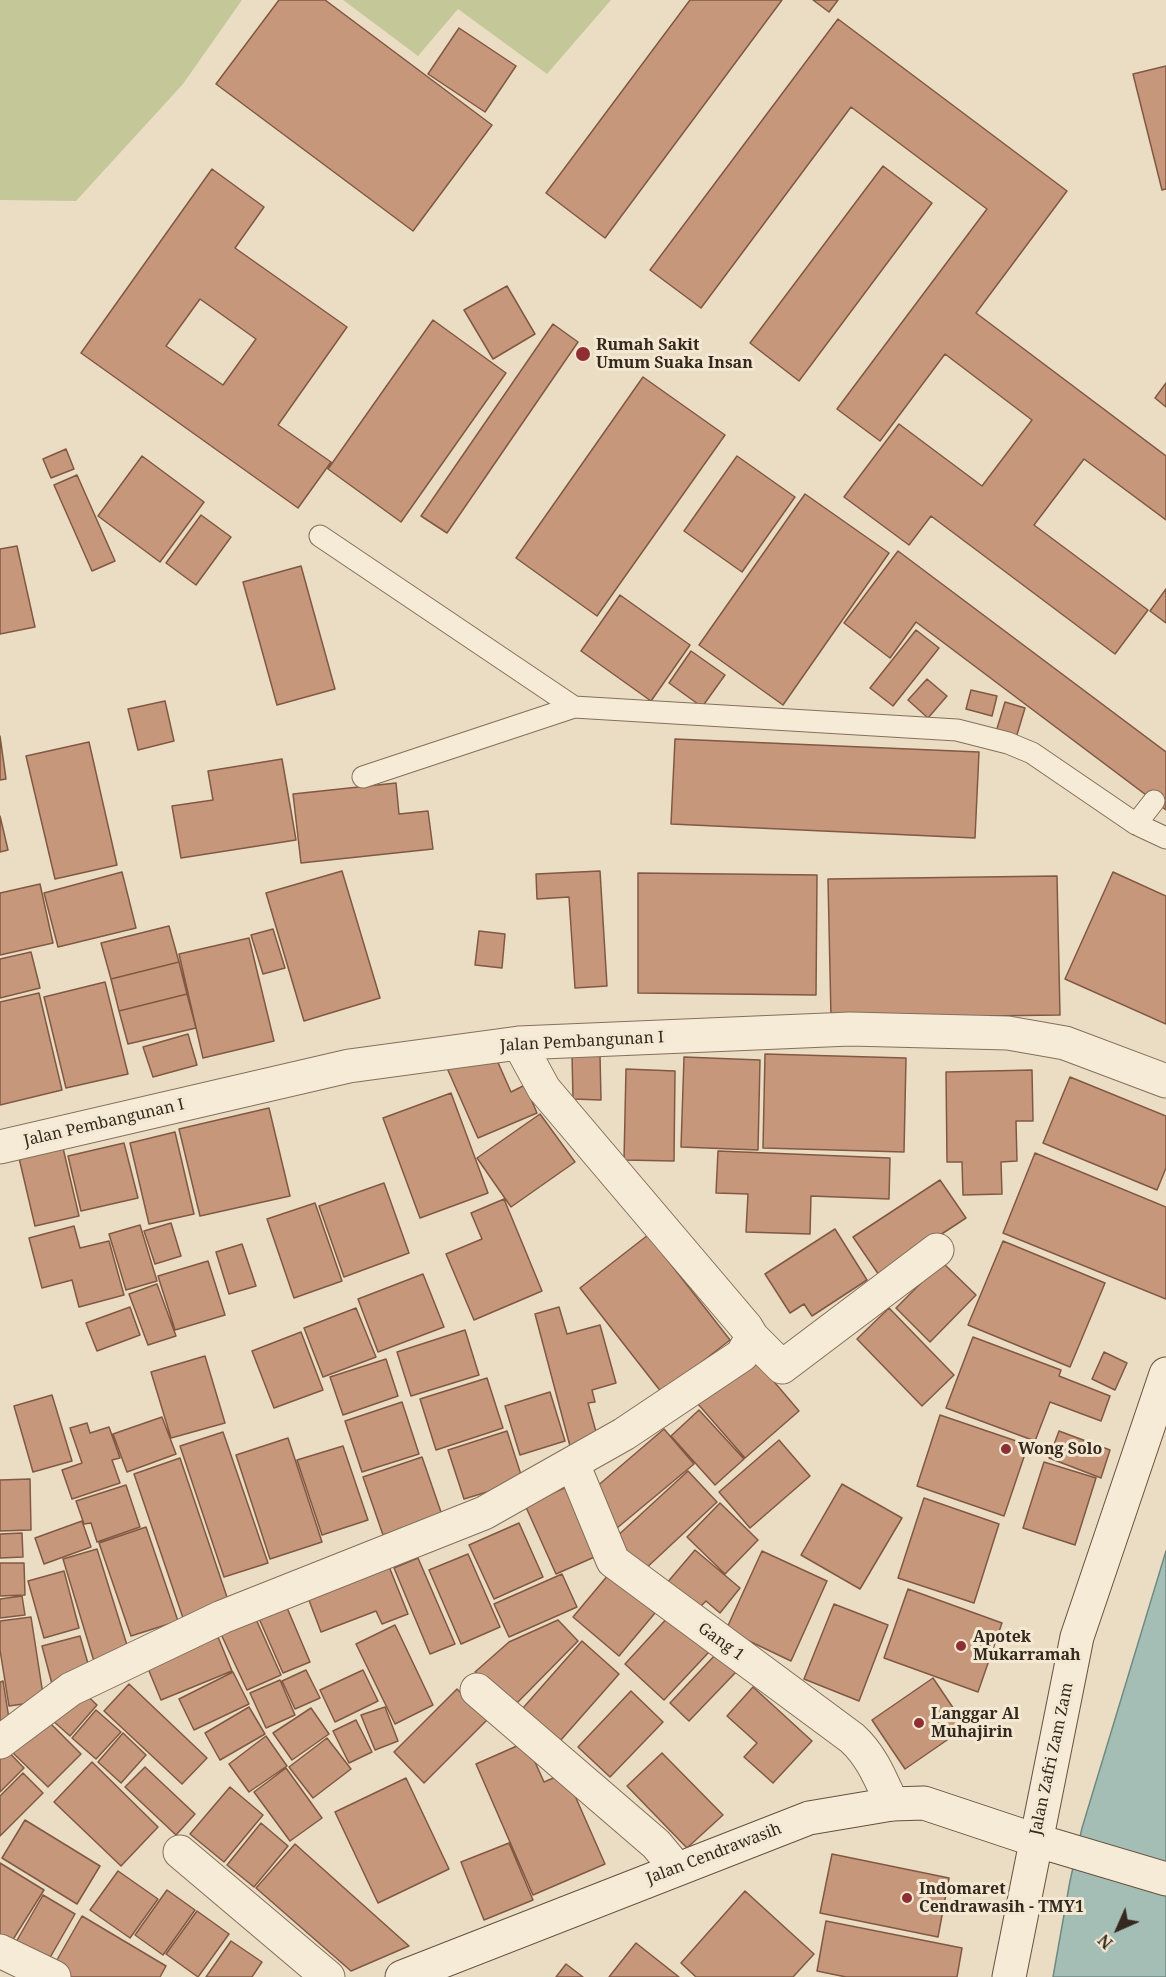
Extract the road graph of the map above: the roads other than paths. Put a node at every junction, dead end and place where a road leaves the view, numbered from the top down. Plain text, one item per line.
1 (320, 536) dead end
2 (574, 707) junction
3 (363, 777) dead end
4 (1154, 801) dead end
5 (1136, 824) junction
6 (1166, 838) edge
7 (519, 1043) junction
8 (1166, 1081) edge
9 (0, 1147) edge
10 (937, 1250) dead end
11 (752, 1337) junction
12 (1166, 1374) edge
13 (573, 1464) junction
14 (477, 1690) dead end
15 (0, 1742) edge
16 (892, 1804) junction
17 (1048, 1844) junction
18 (180, 1852) dead end
19 (676, 1868) junction
20 (1166, 1879) edge
21 (0, 1952) edge
22 (447, 1970) edge
23 (54, 1977) edge
24 (328, 1977) edge
25 (402, 1977) edge
26 (1009, 1977) edge

1 - 2 lane
2 - 3 lane
2 - 5 lane
4 - 5 lane
5 - 6 lane
7 - 8 street, Jalan Pembangunan I
7 - 9 street, Jalan Pembangunan I
7 - 11 street
10 - 11 street
11 - 13 street
12 - 17 street, Jalan Zafri Zam Zam
13 - 15 street
13 - 16 street, Gang 1
14 - 19 street
16 - 17 street, Jalan Cendrawasih
16 - 19 street, Jalan Cendrawasih
17 - 20 street, Jalan Cendrawasih
17 - 26 street, Jalan Zafri Zam Zam
18 - 24 street
19 - 22 street, Jalan Cendrawasih
21 - 23 street
22 - 25 street, Jalan Cendrawasih

